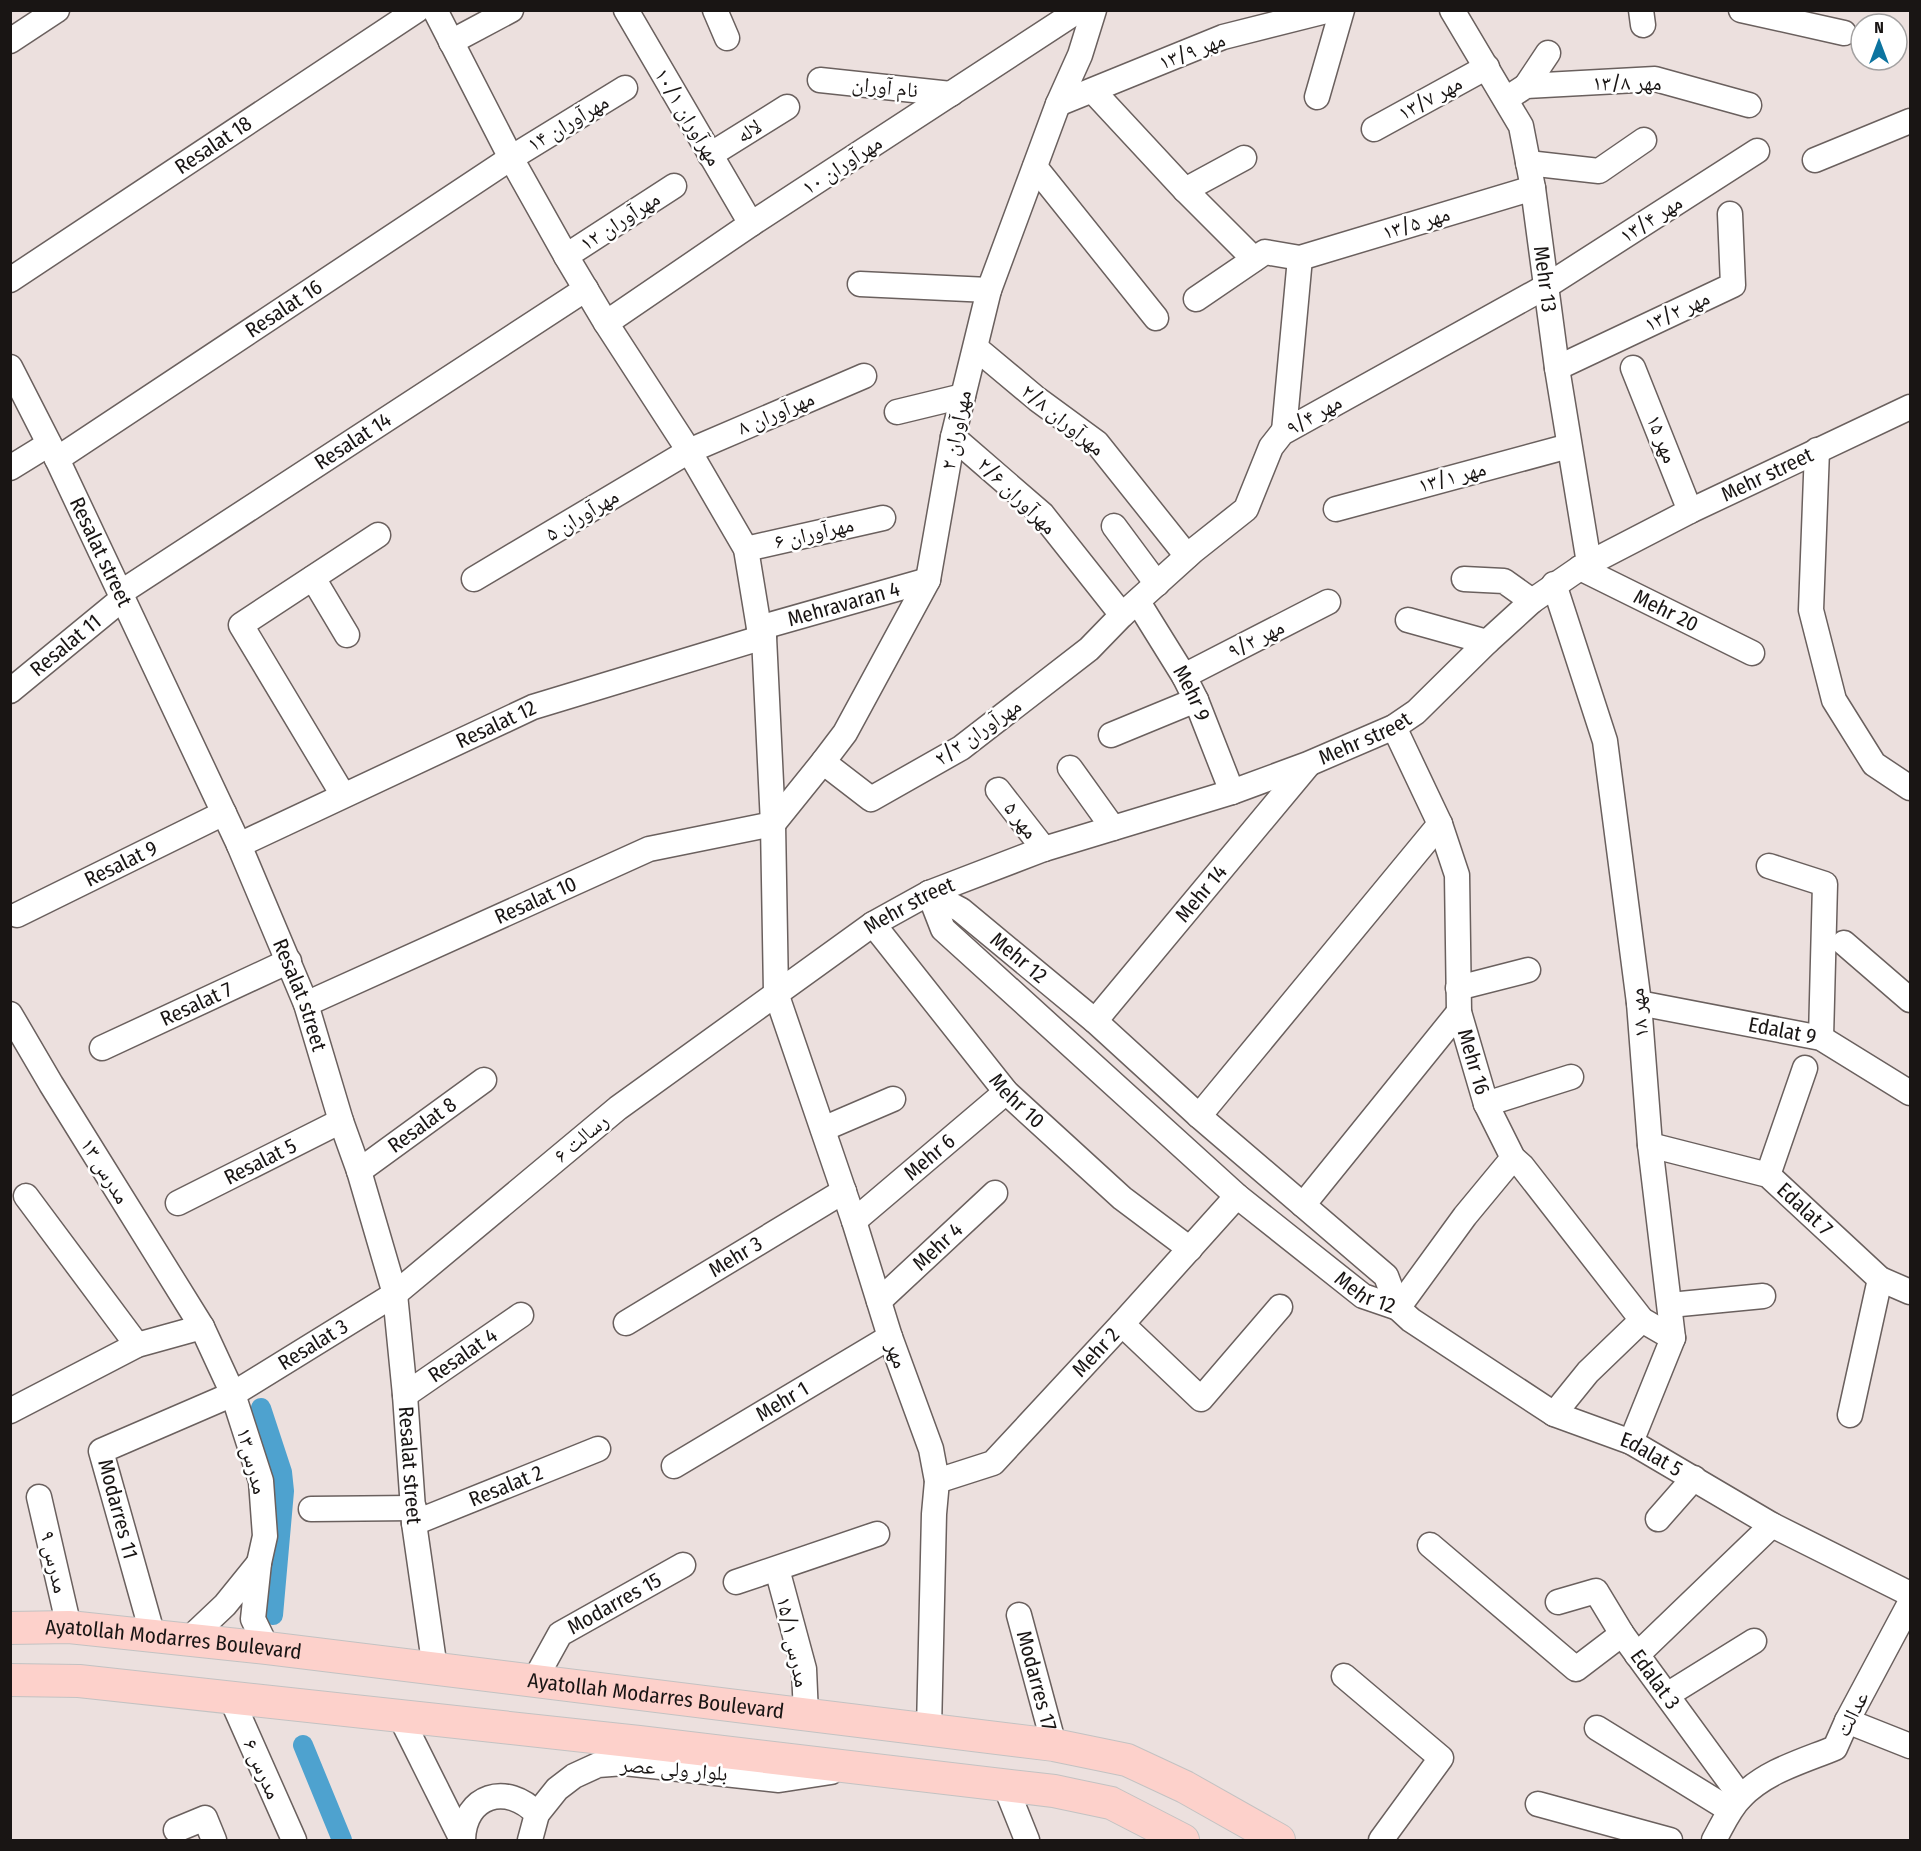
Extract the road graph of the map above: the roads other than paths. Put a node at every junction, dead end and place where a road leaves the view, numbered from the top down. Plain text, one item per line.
1 (57, 10) edge
2 (417, 10) edge
3 (435, 10) edge
4 (511, 10) edge
5 (714, 10) edge
6 (1079, 10) edge
7 (1094, 10) edge
8 (1330, 10) edge
9 (1342, 10) edge
10 (1452, 10) edge
11 (1741, 10) edge
12 (628, 11) edge
13 (1844, 33) dead end
14 (727, 38) dead end
15 (10, 41) edge
16 (451, 42) junction
17 (1548, 53) dead end
18 (1487, 67) junction
19 (820, 80) dead end
20 (625, 88) dead end
21 (1093, 91) junction
22 (1516, 93) junction
23 (951, 94) junction
24 (1317, 97) dead end
25 (1058, 104) junction
26 (1749, 105) dead end
27 (787, 108) dead end
28 (1911, 121) edge
29 (1374, 129) dead end
30 (1644, 140) dead end
31 (1757, 151) dead end
32 (710, 155) junction
33 (510, 158) junction
34 (1244, 158) dead end
35 (1815, 160) dead end
36 (1528, 163) junction
37 (1035, 167) junction
38 (674, 186) dead end
39 (1533, 188) junction
40 (1185, 190) junction
41 (1730, 214) dead end
42 (751, 224) junction
43 (566, 256) junction
44 (1300, 258) junction
45 (1254, 259) junction
46 (10, 280) edge
47 (860, 284) dead end
48 (1545, 287) junction
49 (586, 289) junction
50 (989, 290) junction
51 (1196, 299) dead end
52 (1156, 318) dead end
53 (606, 323) junction
54 (976, 348) junction
55 (1557, 368) junction
56 (1633, 368) dead end
57 (12, 374) edge
58 (864, 375) dead end
59 (963, 396) junction
60 (1911, 406) edge
61 (897, 412) dead end
62 (1284, 431) junction
63 (953, 437) junction
64 (1569, 446) junction
65 (1817, 450) junction
66 (689, 451) junction
67 (53, 452) junction
68 (10, 468) edge
69 (1336, 509) dead end
70 (1690, 511) junction
71 (883, 518) dead end
72 (1114, 526) dead end
73 (378, 535) dead end
74 (746, 549) junction
75 (1187, 556) junction
76 (1585, 565) junction
77 (313, 578) junction
78 (474, 579) dead end
79 (1464, 579) dead end
80 (928, 580) junction
81 (1157, 584) junction
82 (1554, 584) junction
83 (121, 596) junction
84 (1532, 601) junction
85 (1328, 602) dead end
86 (1130, 609) junction
87 (1408, 620) dead end
88 (762, 632) junction
89 (347, 635) dead end
90 (1487, 642) junction
91 (1752, 653) dead end
92 (1184, 676) junction
93 (10, 691) edge
94 (1196, 700) junction
95 (1394, 727) junction
96 (1111, 735) dead end
97 (823, 762) junction
98 (1308, 764) junction
99 (1070, 768) dead end
100 (1911, 788) edge
101 (998, 790) dead end
102 (1232, 792) junction
103 (343, 795) junction
104 (224, 813) junction
105 (773, 824) junction
106 (1440, 824) junction
107 (1113, 828) junction
108 (239, 845) junction
109 (1044, 849) junction
110 (1769, 866) dead end
111 (929, 893) junction
112 (17, 915) dead end
113 (873, 924) junction
114 (1844, 943) dead end
115 (290, 961) junction
116 (1528, 970) dead end
117 (1458, 988) junction
118 (776, 993) junction
119 (1911, 1000) edge
120 (1639, 1003) junction
121 (306, 1004) junction
122 (1459, 1012) junction
123 (10, 1014) edge
124 (1095, 1021) junction
125 (1821, 1038) junction
126 (102, 1047) dead end
127 (1805, 1068) dead end
128 (1571, 1077) dead end
129 (484, 1080) dead end
130 (1006, 1092) junction
131 (1911, 1093) edge
132 (893, 1099) dead end
133 (1486, 1104) junction
134 (1199, 1116) junction
135 (341, 1121) junction
136 (823, 1129) junction
137 (1229, 1141) junction
138 (1650, 1145) junction
139 (1513, 1158) junction
140 (1205, 1167) junction
141 (359, 1171) junction
142 (1768, 1175) junction
143 (844, 1191) junction
144 (995, 1193) dead end
145 (26, 1196) dead end
146 (1236, 1196) junction
147 (178, 1203) dead end
148 (1303, 1205) junction
149 (854, 1221) junction
150 (1190, 1249) junction
151 (1880, 1279) junction
152 (1911, 1292) edge
153 (395, 1294) junction
154 (1763, 1296) dead end
155 (879, 1301) junction
156 (1670, 1305) junction
157 (1280, 1307) dead end
158 (1398, 1308) junction
159 (522, 1315) dead end
160 (1642, 1320) junction
161 (626, 1323) dead end
162 (1122, 1324) junction
163 (202, 1327) junction
164 (890, 1337) junction
165 (1673, 1338) junction
166 (137, 1345) junction
167 (233, 1394) junction
168 (405, 1395) junction
169 (10, 1411) edge
170 (1554, 1413) junction
171 (1850, 1415) dead end
172 (1630, 1442) junction
173 (598, 1449) dead end
174 (674, 1466) dead end
175 (1694, 1478) junction
176 (937, 1480) junction
177 (39, 1497) dead end
178 (311, 1509) dead end
179 (414, 1516) junction
180 (1658, 1519) dead end
181 (1772, 1525) junction
182 (876, 1534) dead end
183 (1430, 1545) dead end
184 (259, 1563) junction
185 (683, 1565) dead end
186 (777, 1569) junction
187 (736, 1582) dead end
188 (1911, 1594) edge
189 (1557, 1602) dead end
190 (1911, 1603) edge
191 (1019, 1615) dead end
192 (69, 1627) junction
193 (10, 1628) edge
194 (1622, 1634) junction
195 (153, 1636) junction
196 (188, 1640) junction
197 (1754, 1641) dead end
198 (267, 1648) junction
199 (1637, 1655) junction
200 (435, 1669) junction
201 (1344, 1676) dead end
202 (10, 1680) edge
203 (534, 1681) junction
204 (644, 1694) junction
205 (1667, 1695) junction
206 (231, 1698) junction
207 (806, 1715) junction
208 (400, 1716) junction
209 (1847, 1721) junction
210 (1597, 1728) dead end
211 (929, 1729) junction
212 (639, 1743) junction
213 (1054, 1745) junction
214 (1911, 1746) edge
215 (857, 1768) junction
216 (1005, 1785) junction
217 (1736, 1803) junction
218 (1538, 1804) dead end
219 (537, 1814) junction
220 (176, 1830) dead end
221 (214, 1840) edge
222 (294, 1840) edge
223 (462, 1840) edge
224 (530, 1840) edge
225 (1027, 1840) edge
226 (1183, 1840) edge
227 (1279, 1840) edge
228 (1381, 1840) edge
229 (1670, 1840) edge
230 (1714, 1840) edge

1 - 15 street
2 - 46 street, Resalat 18
3 - 16 street
4 - 16 street
5 - 14 street
6 - 23 street, مهرآوران ۱۰
7 - 25 street, مهرآوران ۲
8 - 21 street, مهر ۱۳/۹
9 - 24 street
10 - 18 street, Mehr 13
11 - 13 street
12 - 32 street, مهرآوران ۱۰/۱
16 - 33 street
17 - 22 street
18 - 22 street, Mehr 13
18 - 29 street, مهر ۱۳/۷
19 - 23 street, نام آوران
20 - 33 street, ۱۴ مهرآوران
21 - 25 street, مهر ۱۳/۹
21 - 40 street
22 - 26 street, مهر ۱۳/۸
22 - 36 street, Mehr 13
23 - 42 street, مهرآوران ۱۰
25 - 37 street, مهرآوران ۲
27 - 32 street, لاله
28 - 35 street
30 - 36 street
31 - 48 street, مهر ۱۳/۴
32 - 42 street, مهرآوران ۱۰/۱
33 - 43 street
33 - 67 street, Resalat 16
34 - 40 street
36 - 39 street, Mehr 13
37 - 50 street, مهرآوران ۲
37 - 52 street
38 - 43 street, مهرآوران ۱۲
39 - 44 street, مهر ۱۳/۵
39 - 48 street, Mehr 13
40 - 45 street
41 - 55 street, مهر ۱۳/۲
42 - 53 street, مهرآوران ۱۰
43 - 49 street
44 - 45 street
44 - 62 street
45 - 51 street
47 - 50 street
48 - 55 street, Mehr 13
48 - 62 street, مهر ۹/۴
49 - 53 street
49 - 83 street, Resalat 14
50 - 54 street, مهرآوران ۲
53 - 66 street
54 - 59 street, مهرآوران ۲
54 - 75 street, مهرآوران ۲/۸
55 - 64 street, Mehr 13
56 - 70 street, مهر ۱۵
57 - 67 street, Resalat street
58 - 66 street, مهرآوران ۸
59 - 61 street
59 - 63 street, مهرآوران ۲
60 - 65 street, Mehr street
62 - 75 street, مهر ۹/۴
63 - 80 street, مهرآوران ۲
63 - 86 street, مهرآوران ۲/۶
64 - 69 street, مهر ۱۳/۱
64 - 76 street, Mehr 13
65 - 70 street, Mehr street
65 - 100 street
66 - 74 street
66 - 78 street, مهرآوران ۵
67 - 68 street, Resalat 16
67 - 83 street, Resalat street
70 - 76 street, Mehr street
71 - 74 street, مهرآوران ۶
72 - 81 street
73 - 77 street
74 - 88 street, مهر
75 - 81 street, مهر ۹/۴
76 - 82 street, Mehr street
76 - 91 street, Mehr 20
77 - 89 street
77 - 103 street
79 - 84 street
80 - 88 street, Mehravaran 4
80 - 97 street, مهرآوران ۲
81 - 86 street, مهر ۹/۴
82 - 84 street, Mehr street
82 - 120 street, مهر ۱۸
83 - 93 street, Resalat 11
83 - 104 street, Resalat street
84 - 90 street, Mehr street
85 - 92 street, مهر ۹/۲
86 - 92 street, Mehr 9
86 - 97 street, مهرآوران ۲/۲
87 - 90 street
88 - 103 street, Resalat 12
88 - 105 street, مهر
90 - 95 street, Mehr street
92 - 94 street, Mehr 9
94 - 96 street
94 - 102 street, Mehr 9
95 - 98 street, Mehr street
95 - 106 street, Mehr 16
97 - 105 street, مهرآوران ۲
98 - 102 street, Mehr street
98 - 124 street, Mehr 14
99 - 107 street
101 - 109 street, مهر ۵
102 - 107 street, Mehr street
103 - 108 street, Resalat 12
104 - 108 street, Resalat street
104 - 112 street, Resalat 9
105 - 118 street, مهر
105 - 121 street, Resalat 10
106 - 117 street, Mehr 16
106 - 134 street
107 - 109 street, Mehr street
108 - 115 street, Resalat street
109 - 111 street, Mehr street
110 - 125 street
111 - 113 street, Mehr street
111 - 124 street, Mehr 12
111 - 140 street, Mehr 12
113 - 118 street, Mehr street
113 - 130 street, Mehr 10
114 - 119 street
115 - 121 street, Resalat street
115 - 126 street, Resalat 7
116 - 117 street
117 - 122 street, Mehr 16
118 - 136 street, مهر
118 - 153 street, رسالت ۶
120 - 125 street, Edalat 9
120 - 138 street, مهر ۱۸
121 - 135 street, Resalat street
122 - 133 street, Mehr 16
122 - 148 street
123 - 163 street, مدرس ۱۳
124 - 134 street, Mehr 12
125 - 131 street, Edalat 9
127 - 142 street
128 - 133 street
129 - 141 street, Resalat 8
130 - 149 street, Mehr 6
130 - 150 street, Mehr 10
132 - 136 street
133 - 139 street, Mehr 16
134 - 137 street, Mehr 12
135 - 141 street, Resalat street
135 - 147 street, Resalat 5
136 - 143 street, مهر
137 - 140 street
137 - 148 street, Mehr 12
138 - 142 street, Edalat 7
138 - 156 street, مهر ۱۸
139 - 158 street
139 - 160 street, Mehr 16
140 - 146 street, Mehr 12
141 - 153 street, Resalat street
142 - 151 street, Edalat 7
143 - 149 street, مهر
143 - 161 street, Mehr 3
144 - 155 street, Mehr 4
145 - 166 street
146 - 150 street, Mehr 2
146 - 158 street, Mehr 12
148 - 158 street, Mehr 12
149 - 155 street, مهر
150 - 162 street, Mehr 2
151 - 152 street, Edalat 7
151 - 171 street
153 - 167 street, Resalat 3
153 - 168 street, Resalat street
154 - 156 street
155 - 164 street, مهر
156 - 165 street, مهر ۱۸
157 - 162 street
158 - 170 street, Edalat 5
159 - 168 street, Resalat 4
160 - 165 street, Mehr 16
160 - 170 street
162 - 176 street, Mehr 2
163 - 166 street
163 - 167 street, مدرس ۱۳
164 - 174 street, Mehr 1
164 - 176 street, مهر
165 - 172 street, مهر ۱۸
166 - 169 street
167 - 184 street, مدرس۱۳
167 - 195 street, Modarres 11
168 - 179 street, Resalat street
170 - 172 street, Edalat 5
172 - 175 street, Edalat 5
173 - 179 street, Resalat 2
175 - 180 street
175 - 181 street, Edalat 5
176 - 211 street, مهر
177 - 192 street, مدرس ۹
178 - 179 street
179 - 200 street, Resalat street
181 - 188 street, Edalat 5
181 - 199 street
182 - 186 street
183 - 194 street
184 - 196 street, مدرس۱۳
184 - 198 street, مدرس۱۳
185 - 203 street, Modarres 15
186 - 187 street
186 - 207 street, مدرس ۱۵/۱
189 - 194 street, Edalat 3
190 - 209 street, عدالت
191 - 213 street, Modarres 17
192 - 193 main road, Ayatollah Modarres Boulevard
192 - 195 main road, Ayatollah Modarres Boulevard
194 - 199 street, Edalat 3
195 - 196 main road, Ayatollah Modarres Boulevard
196 - 198 main road, Ayatollah Modarres Boulevard
197 - 205 street
198 - 200 main road, Ayatollah Modarres Boulevard
199 - 205 street, Edalat 3
200 - 203 main road, Ayatollah Modarres Boulevard
201 - 228 street
202 - 206 main road
203 - 204 main road, Ayatollah Modarres Boulevard
204 - 207 main road, Ayatollah Modarres Boulevard
204 - 212 main road
205 - 217 street, Edalat 3
206 - 208 main road
206 - 222 street, مدرس ۶
207 - 211 main road, Ayatollah Modarres Boulevard
208 - 212 main road
208 - 223 street
209 - 214 street
209 - 217 street, عدالت
210 - 217 street
211 - 213 main road, Ayatollah Modarres Boulevard
212 - 215 main road
213 - 227 main road, Ayatollah Modarres Boulevard
215 - 216 main road
215 - 219 street, بلوار ولی عصر
216 - 225 street
216 - 226 main road
217 - 230 street, عدالت
218 - 229 street
219 - 223 street
219 - 224 street, بلوار ولی عصر
220 - 221 street

